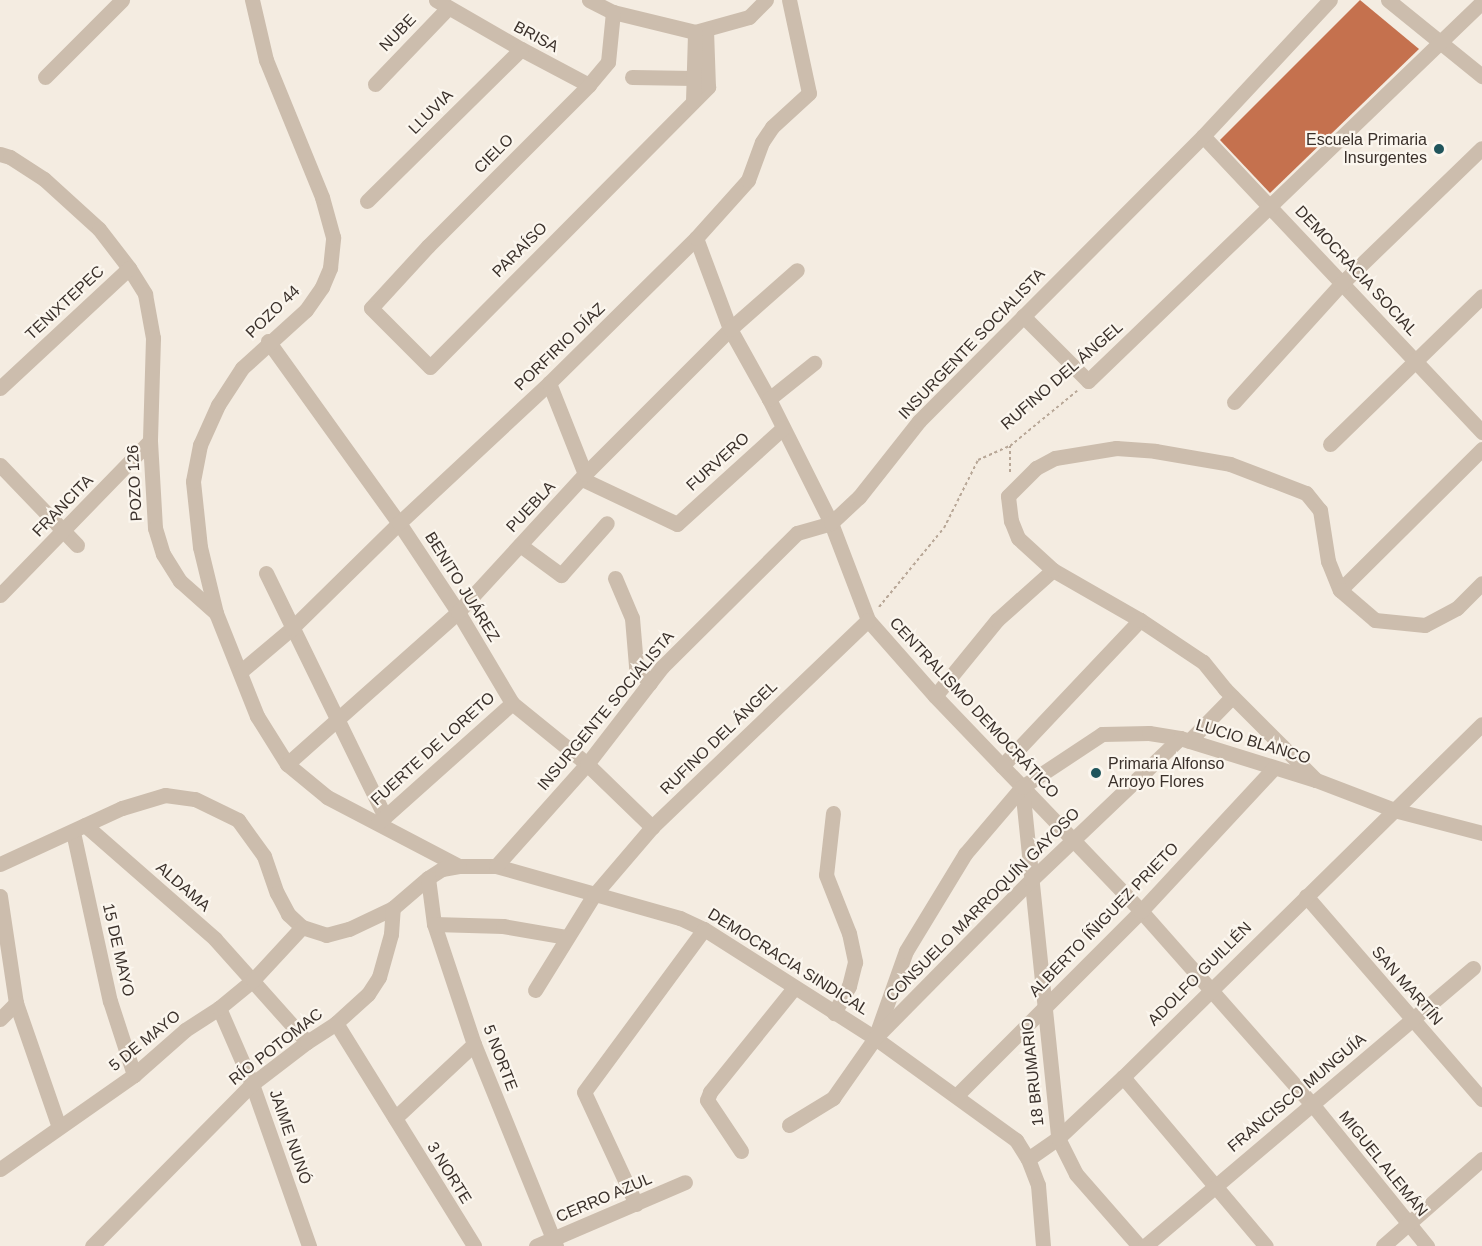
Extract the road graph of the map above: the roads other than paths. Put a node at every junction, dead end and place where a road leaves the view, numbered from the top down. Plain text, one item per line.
1 (122, 0) edge
2 (252, 0) edge
3 (589, 0) edge
4 (766, 0) edge
5 (789, 0) edge
6 (1330, 0) edge
7 (1388, 0) edge
8 (1482, 2) edge
9 (442, 4) edge
10 (613, 12) junction
11 (701, 32) junction
12 (1441, 43) junction
13 (521, 49) junction
14 (1482, 76) edge
15 (45, 77) dead end
16 (632, 77) dead end
17 (694, 78) junction
18 (375, 84) dead end
19 (589, 85) junction
20 (693, 101) junction
21 (1203, 136) junction
22 (1482, 148) edge
23 (0, 154) edge
24 (367, 201) dead end
25 (1270, 207) junction
26 (696, 238) junction
27 (129, 268) junction
28 (797, 270) dead end
29 (1342, 283) junction
30 (1482, 296) edge
31 (371, 308) joint
32 (1023, 316) junction
33 (730, 329) junction
34 (268, 341) junction
35 (1415, 361) junction
36 (814, 363) dead end
37 (549, 383) junction
38 (0, 388) edge
39 (769, 399) junction
40 (1233, 402) dead end
41 (783, 428) junction
42 (1482, 432) edge
43 (150, 441) junction
44 (1330, 444) dead end
45 (1482, 449) edge
46 (0, 465) edge
47 (584, 477) junction
48 (399, 523) junction
49 (607, 523) dead end
50 (831, 523) junction
51 (64, 531) junction
52 (77, 545) dead end
53 (520, 546) junction
54 (1053, 570) junction
55 (266, 573) dead end
56 (615, 578) dead end
57 (1482, 583) edge
58 (1340, 590) junction
59 (0, 595) edge
60 (458, 612) junction
61 (216, 613) junction
62 (1140, 620) junction
63 (868, 621) junction
64 (292, 627) junction
65 (240, 672) junction
66 (650, 683) junction
67 (935, 696) junction
68 (1232, 697) junction
69 (512, 703) junction
70 (337, 721) junction
71 (1482, 724) edge
72 (1184, 739) junction
73 (287, 764) junction
74 (587, 764) junction
75 (1002, 766) junction
76 (1274, 768) junction
77 (1316, 780) junction
78 (1022, 787) junction
79 (1394, 810) junction
80 (833, 813) dead end
81 (381, 820) junction
82 (652, 826) junction
83 (79, 829) junction
84 (1482, 833) edge
85 (1074, 839) junction
86 (0, 864) edge
87 (459, 866) junction
88 (496, 866) junction
89 (428, 878) junction
90 (1031, 880) junction
91 (594, 895) junction
92 (0, 896) edge
93 (1306, 896) junction
94 (393, 908) junction
95 (1141, 911) junction
96 (434, 924) junction
97 (302, 927) junction
98 (704, 929) junction
99 (567, 937) junction
100 (1473, 968) dead end
101 (253, 980) junction
102 (794, 988) junction
103 (1210, 989) junction
104 (535, 990) dead end
105 (16, 1003) junction
106 (1044, 1007) junction
107 (219, 1008) junction
108 (834, 1014) junction
109 (0, 1019) edge
110 (1413, 1019) junction
111 (336, 1023) junction
112 (875, 1038) junction
113 (307, 1042) junction
114 (474, 1044) junction
115 (134, 1075) junction
116 (1123, 1077) junction
117 (252, 1084) junction
118 (957, 1095) junction
119 (1482, 1099) edge
120 (1312, 1104) junction
121 (395, 1118) junction
122 (789, 1125) dead end
123 (59, 1127) junction
124 (1058, 1138) junction
125 (741, 1151) dead end
126 (1028, 1159) junction
127 (1482, 1159) edge
128 (0, 1169) edge
129 (686, 1182) dead end
130 (1215, 1186) junction
131 (636, 1204) junction
132 (1408, 1223) junction
133 (555, 1242) edge
134 (92, 1246) edge
135 (309, 1246) edge
136 (474, 1246) edge
137 (536, 1246) edge
138 (1043, 1246) edge
139 (1139, 1246) edge
140 (1145, 1246) edge
141 (1266, 1246) edge
142 (1383, 1246) edge
143 (1427, 1246) edge

1 - 15 street
2 - 34 street, POZO 44
3 - 10 street
4 - 11 street
5 - 26 street, PORFIRIO DÍAZ
6 - 21 street, INSURGENTE SOCIALISTA
7 - 12 street
8 - 12 street, RUFINO DEL ÁNGEL
9 - 13 street, BRISA
9 - 18 street, NUBE
10 - 11 street
10 - 19 street, CIELO
11 - 17 street
11 - 20 street, PARAÍSO
12 - 14 street
12 - 25 street, RUFINO DEL ÁNGEL
13 - 19 street, BRISA
13 - 24 street, LLUVIA
16 - 17 street
17 - 20 street
19 - 31 street, CIELO
20 - 31 street, PARAÍSO
21 - 25 street, DEMOCRACIA SOCIAL
21 - 32 street, INSURGENTE SOCIALISTA
22 - 29 street
23 - 27 street, POZO 126
25 - 29 street, DEMOCRACIA SOCIAL
25 - 32 street, RUFINO DEL ÁNGEL
26 - 33 street, CENTRALISMO DEMOCRÁTICO
26 - 37 street, PORFIRIO DÍAZ
27 - 38 street, TENIXTEPEC
27 - 43 street, POZO 126
28 - 33 street, PUEBLA
29 - 35 street, DEMOCRACIA SOCIAL
29 - 40 street
30 - 35 street
32 - 50 street, INSURGENTE SOCIALISTA
33 - 39 street, CENTRALISMO DEMOCRÁTICO
33 - 47 street, PUEBLA
34 - 48 street, BENITO JUÁREZ
34 - 61 street, POZO 44
35 - 42 street, DEMOCRACIA SOCIAL
35 - 44 street
36 - 39 street
37 - 47 street
37 - 48 street, PORFIRIO DÍAZ
39 - 41 street, CENTRALISMO DEMOCRÁTICO
41 - 47 street, FURVERO
41 - 50 street, CENTRALISMO DEMOCRÁTICO
43 - 51 street, FRANCITA
43 - 61 street, POZO 126
45 - 58 street
46 - 51 street
47 - 53 street, PUEBLA
48 - 60 street, BENITO JUÁREZ
48 - 64 street, PORFIRIO DÍAZ
49 - 53 street
50 - 63 street, CENTRALISMO DEMOCRÁTICO
50 - 66 street, INSURGENTE SOCIALISTA
51 - 52 street
51 - 59 street, FRANCITA
53 - 60 street, PUEBLA
54 - 58 street
54 - 62 street
54 - 67 street
55 - 64 street
56 - 66 street
57 - 58 street
60 - 69 street, BENITO JUÁREZ
60 - 70 street, PUEBLA
61 - 65 street, POZO 126
62 - 68 street
62 - 75 street
63 - 67 street, CENTRALISMO DEMOCRÁTICO
63 - 82 street, RUFINO DEL ÁNGEL
64 - 65 street, PORFIRIO DÍAZ
64 - 70 street
65 - 73 street, POZO 126
66 - 74 street, INSURGENTE SOCIALISTA
67 - 75 street, CENTRALISMO DEMOCRÁTICO
68 - 72 street, CONSUELO MARROQUÍN GAYOSO
68 - 77 street
69 - 74 street, BENITO JUÁREZ
69 - 81 street, FUERTE DE LORETO
70 - 73 street, PUEBLA
70 - 81 street
71 - 79 street, ADOLFO GUILLÉN
72 - 76 street, LUCIO BLANCO
72 - 78 street, LUCIO BLANCO
72 - 85 street, CONSUELO MARROQUÍN GAYOSO
73 - 81 street, POZO 126
74 - 82 street, BENITO JUÁREZ
74 - 88 street, INSURGENTE SOCIALISTA
75 - 78 street, CENTRALISMO DEMOCRÁTICO
76 - 77 street, LUCIO BLANCO
76 - 95 street, ALBERTO ÍÑIGUEZ PRIETO
77 - 79 street, LUCIO BLANCO
78 - 85 street, CENTRALISMO DEMOCRÁTICO
78 - 90 street, 18 BRUMARIO
78 - 112 street, LUCIO BLANCO
79 - 84 street, LUCIO BLANCO
79 - 93 street, ADOLFO GUILLÉN
80 - 108 street
81 - 87 street, DEMOCRACIA SINDICAL
82 - 91 street, RUFINO DEL ÁNGEL
83 - 86 street
83 - 97 street
83 - 101 street, ALDAMA
83 - 115 street, 15 DE MAYO
85 - 90 street, CONSUELO MARROQUÍN GAYOSO
85 - 95 street, CENTRALISMO DEMOCRÁTICO
87 - 88 street, DEMOCRACIA SINDICAL
87 - 89 street
88 - 91 street, DEMOCRACIA SINDICAL
89 - 94 street
89 - 96 street, 5 NORTE
90 - 106 street, 18 BRUMARIO
90 - 112 street, CONSUELO MARROQUÍN GAYOSO
91 - 98 street, DEMOCRACIA SINDICAL
91 - 99 street, RUFINO DEL ÁNGEL
92 - 105 street
93 - 103 street, ADOLFO GUILLÉN
93 - 110 street, SAN MARTÍN
94 - 97 street
94 - 111 street, RÍO POTOMAC
95 - 103 street, CENTRALISMO DEMOCRÁTICO
95 - 106 street, ALBERTO ÍÑIGUEZ PRIETO
96 - 99 street
96 - 114 street, 5 NORTE
97 - 101 street, 5 DE MAYO
98 - 102 street, DEMOCRACIA SINDICAL
98 - 131 street
99 - 104 street, RUFINO DEL ÁNGEL
100 - 110 street, FRANCISCO MUNGUÍA
101 - 107 street, 5 DE MAYO
101 - 113 street, ALDAMA
102 - 108 street, DEMOCRACIA SINDICAL
102 - 125 street
103 - 116 street, ADOLFO GUILLÉN
103 - 120 street, CENTRALISMO DEMOCRÁTICO
105 - 109 street
105 - 123 street
106 - 118 street, ALBERTO ÍÑIGUEZ PRIETO
106 - 124 street, 18 BRUMARIO
107 - 115 street, 5 DE MAYO
107 - 117 street, JAIME NUNÓ
108 - 112 street, DEMOCRACIA SINDICAL
110 - 119 street, SAN MARTÍN
110 - 120 street, FRANCISCO MUNGUÍA
111 - 113 street, RÍO POTOMAC
111 - 121 street, 3 NORTE
112 - 118 street, DEMOCRACIA SINDICAL
112 - 122 street, CONSUELO MARROQUÍN GAYOSO
113 - 117 street, RÍO POTOMAC
114 - 121 street
114 - 133 street, 5 NORTE
115 - 123 street, 5 DE MAYO
116 - 124 street, ADOLFO GUILLÉN
116 - 130 street
117 - 134 street, RÍO POTOMAC
117 - 135 street, JAIME NUNÓ
118 - 126 street, DEMOCRACIA SINDICAL
120 - 130 street, FRANCISCO MUNGUÍA
120 - 132 street, MIGUEL ALEMÁN
121 - 136 street, 3 NORTE
123 - 128 street, 5 DE MAYO
124 - 126 street, ADOLFO GUILLÉN
124 - 139 street
126 - 138 street, DEMOCRACIA SINDICAL
127 - 132 street
129 - 131 street, CERRO AZUL
130 - 140 street, FRANCISCO MUNGUÍA
130 - 141 street
131 - 133 street, CERRO AZUL
132 - 142 street
132 - 143 street, MIGUEL ALEMÁN
133 - 137 street, CERRO AZUL

